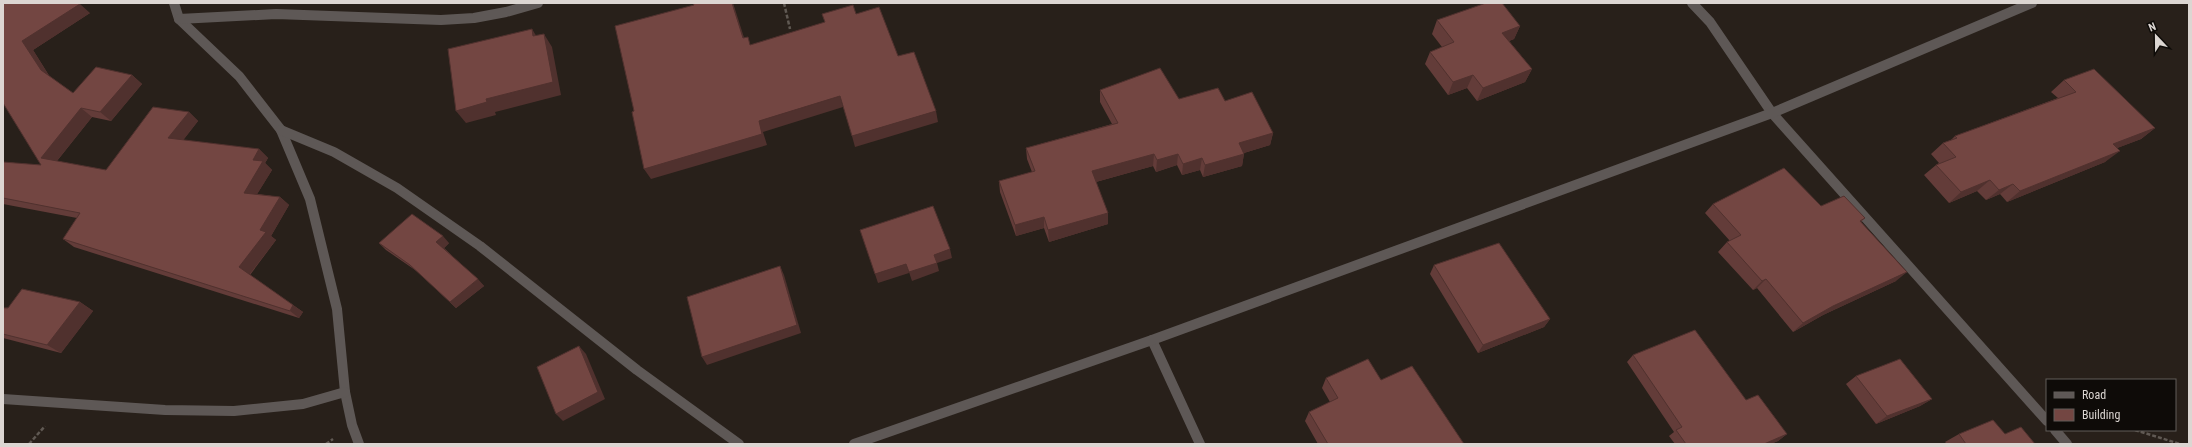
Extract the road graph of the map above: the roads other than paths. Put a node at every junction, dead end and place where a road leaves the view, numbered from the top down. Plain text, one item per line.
1 (174, 3) edge
2 (538, 3) edge
3 (1692, 3) edge
4 (2032, 3) edge
5 (179, 19) junction
6 (1772, 113) junction
7 (281, 130) junction
8 (1152, 340) junction
9 (345, 392) junction
10 (3, 399) edge
11 (2046, 420) edge
12 (2056, 431) edge
13 (360, 444) edge
14 (738, 444) edge
15 (854, 444) edge
16 (1200, 444) edge
17 (2067, 444) edge

1 - 5 street
2 - 5 street
3 - 6 street
4 - 6 street
5 - 7 street
6 - 8 street
6 - 11 street
7 - 9 street
7 - 14 street
8 - 15 street
8 - 16 street
9 - 10 street
9 - 13 street
12 - 17 street

